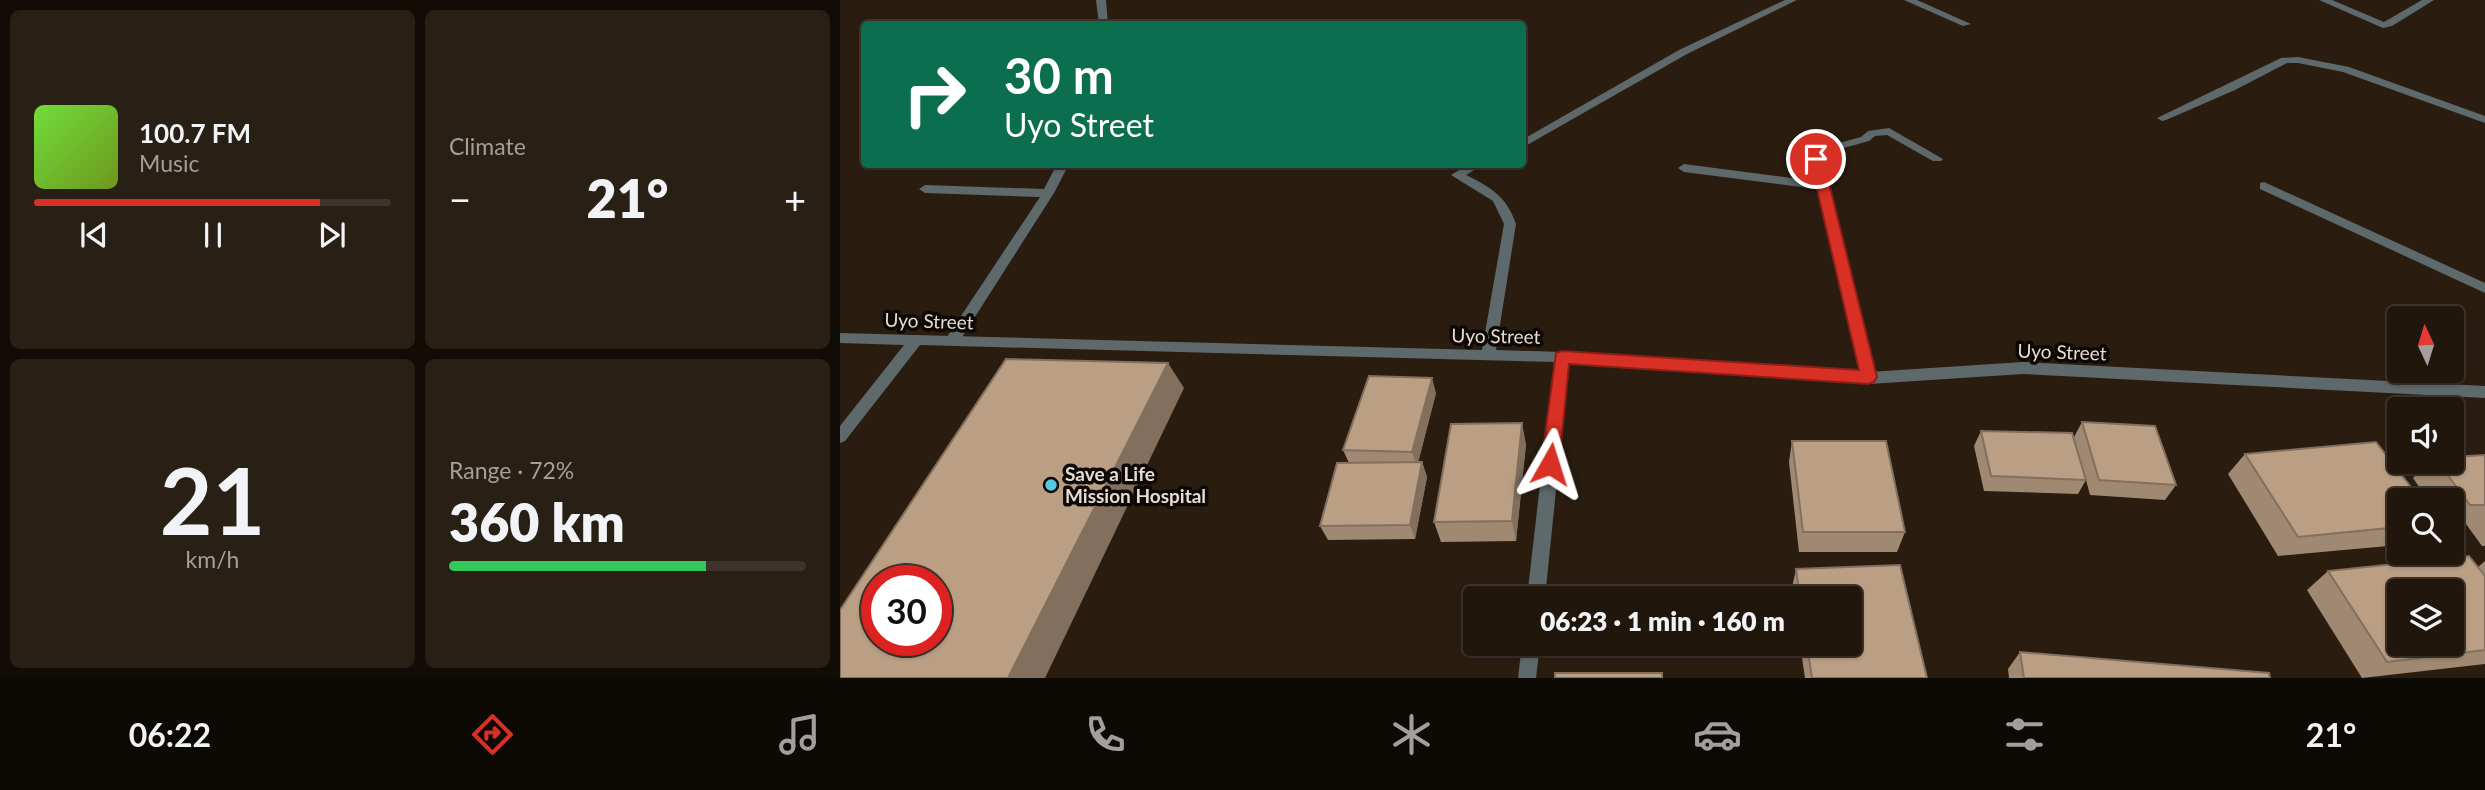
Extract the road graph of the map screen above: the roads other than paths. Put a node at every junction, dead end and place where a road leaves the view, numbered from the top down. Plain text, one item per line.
1 (1101, 0) edge
2 (1792, 0) edge
3 (1909, 0) edge
4 (2324, 0) edge
5 (2429, 0) edge
6 (1104, 21) edge
7 (1966, 24) dead end
8 (2162, 118) dead end
9 (2485, 120) edge
10 (1526, 143) edge
11 (1937, 159) dead end
12 (1061, 168) edge
13 (1471, 168) edge
14 (1684, 168) dead end
15 (1822, 186) junction
16 (2264, 186) dead end
17 (925, 189) dead end
18 (1048, 193) junction
19 (2485, 288) edge
20 (840, 338) edge
21 (916, 340) junction
22 (952, 341) junction
23 (1488, 355) junction
24 (1562, 357) junction
25 (1868, 377) junction
26 (2485, 392) edge
27 (840, 437) edge
28 (1537, 586) edge
29 (1530, 656) edge
30 (1527, 678) edge

1 - 6 street
2 - 10 street
3 - 7 street
4 - 5 street
8 - 9 street
11 - 15 street
12 - 18 street
13 - 23 street
14 - 15 street
15 - 25 street
16 - 19 street
17 - 18 street
18 - 22 street
20 - 21 street, Uyo Street
21 - 22 street, Uyo Street
21 - 27 street
22 - 23 street, Uyo Street
23 - 24 street, Uyo Street
24 - 25 street, Uyo Street
24 - 28 street
25 - 26 street, Uyo Street
29 - 30 street

